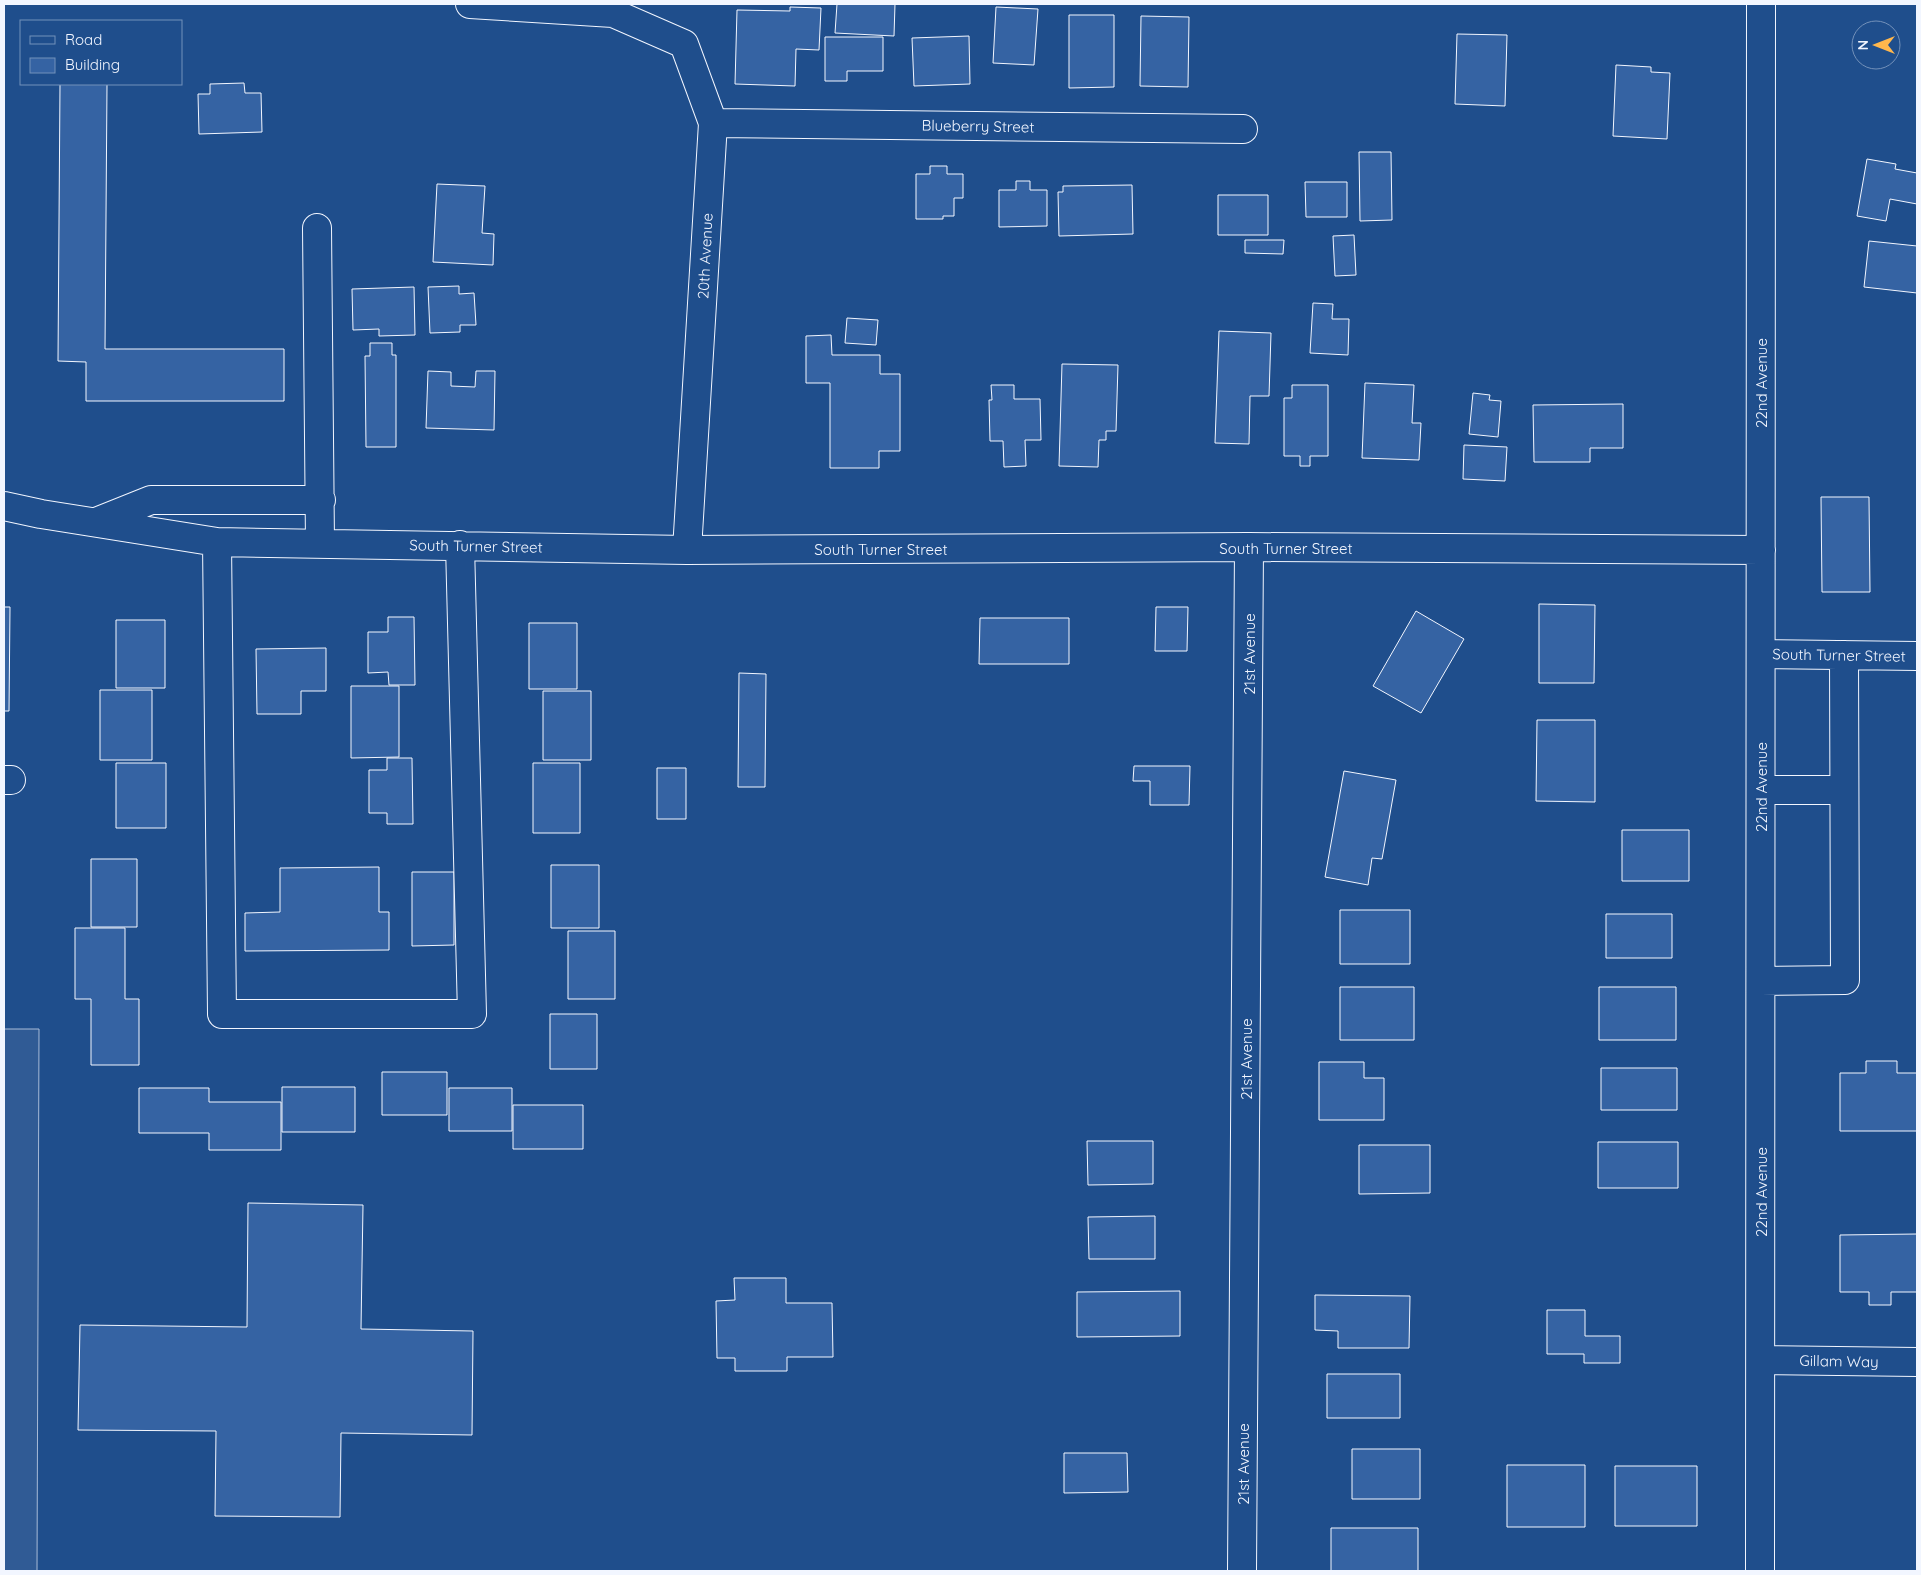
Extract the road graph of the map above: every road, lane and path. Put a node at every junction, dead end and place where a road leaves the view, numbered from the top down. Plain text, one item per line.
1 (470, 4) edge
2 (1761, 4) edge
3 (713, 123) junction
4 (1242, 129) dead end
5 (317, 228) dead end
6 (321, 500) junction
7 (4, 506) edge
8 (95, 522) junction
9 (217, 542) junction
10 (320, 543) junction
11 (460, 545) junction
12 (1249, 547) junction
13 (687, 550) junction
14 (1761, 550) junction
15 (1761, 654) junction
16 (1844, 655) junction
17 (1917, 656) edge
18 (1761, 790) junction
19 (1844, 790) junction
20 (1761, 981) junction
21 (1761, 1360) junction
22 (1917, 1362) edge
23 (1242, 1571) edge
24 (1760, 1571) edge

1 - 3 street, 20th Avenue
2 - 14 street, 22nd Avenue
3 - 4 street, Blueberry Street
3 - 13 street, 20th Avenue
5 - 6 street
6 - 8 street
6 - 10 street
7 - 8 street, South Turner Street
8 - 9 street, South Turner Street
9 - 10 street, South Turner Street
9 - 11 street
10 - 11 street, South Turner Street
11 - 13 street, South Turner Street
12 - 13 street, South Turner Street
12 - 14 street, South Turner Street
12 - 23 street, 21st Avenue
14 - 15 street, 22nd Avenue
15 - 16 street, South Turner Street
15 - 18 street, 22nd Avenue
16 - 17 street, South Turner Street
16 - 19 street
18 - 19 street
18 - 20 street, 22nd Avenue
19 - 20 street
20 - 21 street, 22nd Avenue
21 - 22 street, Gillam Way
21 - 24 street, 22nd Avenue

